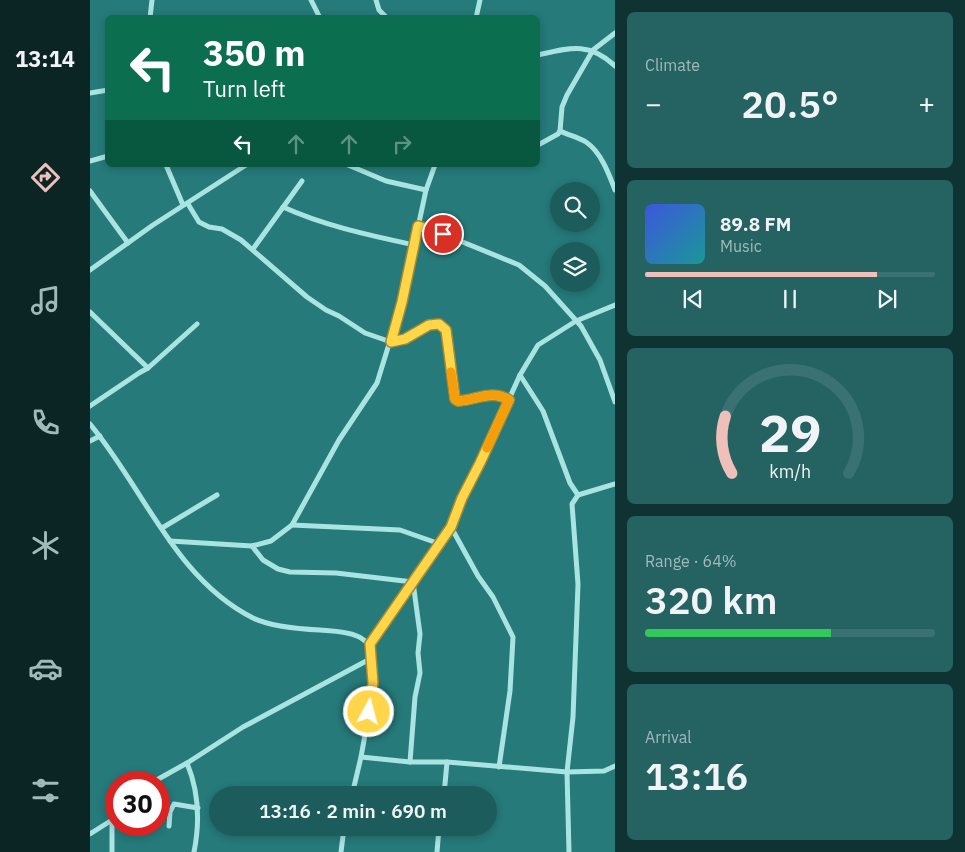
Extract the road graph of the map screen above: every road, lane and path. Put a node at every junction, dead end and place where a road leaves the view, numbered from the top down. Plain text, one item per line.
1 (152, 0) edge
2 (311, 0) edge
3 (376, 0) edge
4 (480, 0) edge
5 (150, 15) edge
6 (318, 15) edge
7 (384, 15) edge
8 (477, 15) edge
9 (615, 33) edge
10 (593, 50) junction
11 (540, 55) edge
12 (615, 66) edge
13 (105, 90) edge
14 (90, 93) edge
15 (560, 131) junction
16 (540, 144) edge
17 (105, 157) edge
18 (90, 161) edge
19 (167, 167) edge
20 (243, 167) edge
21 (353, 167) edge
22 (434, 167) edge
23 (302, 181) dead end
24 (426, 190) junction
25 (615, 190) edge
26 (90, 191) edge
27 (185, 205) junction
28 (283, 207) junction
29 (418, 226) junction
30 (128, 243) junction
31 (414, 245) junction
32 (253, 249) junction
33 (90, 270) edge
34 (615, 305) edge
35 (90, 312) edge
36 (576, 321) junction
37 (197, 324) dead end
38 (391, 342) junction
39 (148, 368) junction
40 (520, 375) junction
41 (509, 400) junction
42 (615, 402) edge
43 (90, 406) edge
44 (90, 424) edge
45 (100, 436) junction
46 (90, 441) edge
47 (615, 484) edge
48 (217, 495) dead end
49 (578, 495) junction
50 (292, 525) junction
51 (451, 527) junction
52 (162, 528) junction
53 (170, 541) junction
54 (440, 544) junction
55 (252, 546) junction
56 (413, 582) junction
57 (370, 644) junction
58 (370, 659) junction
59 (361, 757) junction
60 (410, 762) junction
61 (448, 762) junction
62 (187, 763) junction
63 (615, 766) edge
64 (499, 767) junction
65 (170, 772) edge
66 (567, 772) junction
67 (354, 786) edge
68 (445, 786) edge
69 (198, 808) junction
70 (170, 812) edge
71 (105, 824) edge
72 (90, 834) edge
73 (112, 836) edge
74 (343, 836) edge
75 (438, 836) edge
76 (112, 852) edge
77 (194, 852) edge
78 (341, 852) edge
79 (437, 852) edge
80 (568, 852) edge

1 - 5 street
2 - 6 street
3 - 7 street
4 - 8 street
9 - 10 street
10 - 11 street
10 - 12 street
10 - 15 street
13 - 14 street
15 - 16 street
15 - 25 street
17 - 18 street
19 - 27 street
20 - 27 street
21 - 24 street
22 - 24 street
23 - 28 street
24 - 29 street
26 - 30 street
27 - 30 street
27 - 32 street
28 - 31 street
28 - 32 street
29 - 31 street
29 - 36 street
30 - 33 street
31 - 38 street
32 - 38 street
34 - 36 street
35 - 39 street
36 - 40 street
36 - 42 street
37 - 39 street
38 - 41 street
38 - 50 street
39 - 43 street
40 - 41 street
40 - 49 street
41 - 51 street
44 - 45 street
45 - 46 street
45 - 52 street
47 - 49 street
48 - 52 street
49 - 66 street
50 - 54 street
50 - 55 street
51 - 54 street
51 - 64 street
52 - 53 street
53 - 55 street
53 - 57 street
54 - 56 street
55 - 56 street
56 - 57 street
56 - 60 street
57 - 58 street
58 - 59 street
58 - 62 street
59 - 60 street
59 - 67 street
60 - 61 street
61 - 64 street
61 - 68 street
62 - 65 street
62 - 69 street
63 - 66 street
64 - 66 street
66 - 80 street
69 - 70 street
69 - 77 street
71 - 72 street
73 - 76 street
74 - 78 street
75 - 79 street

